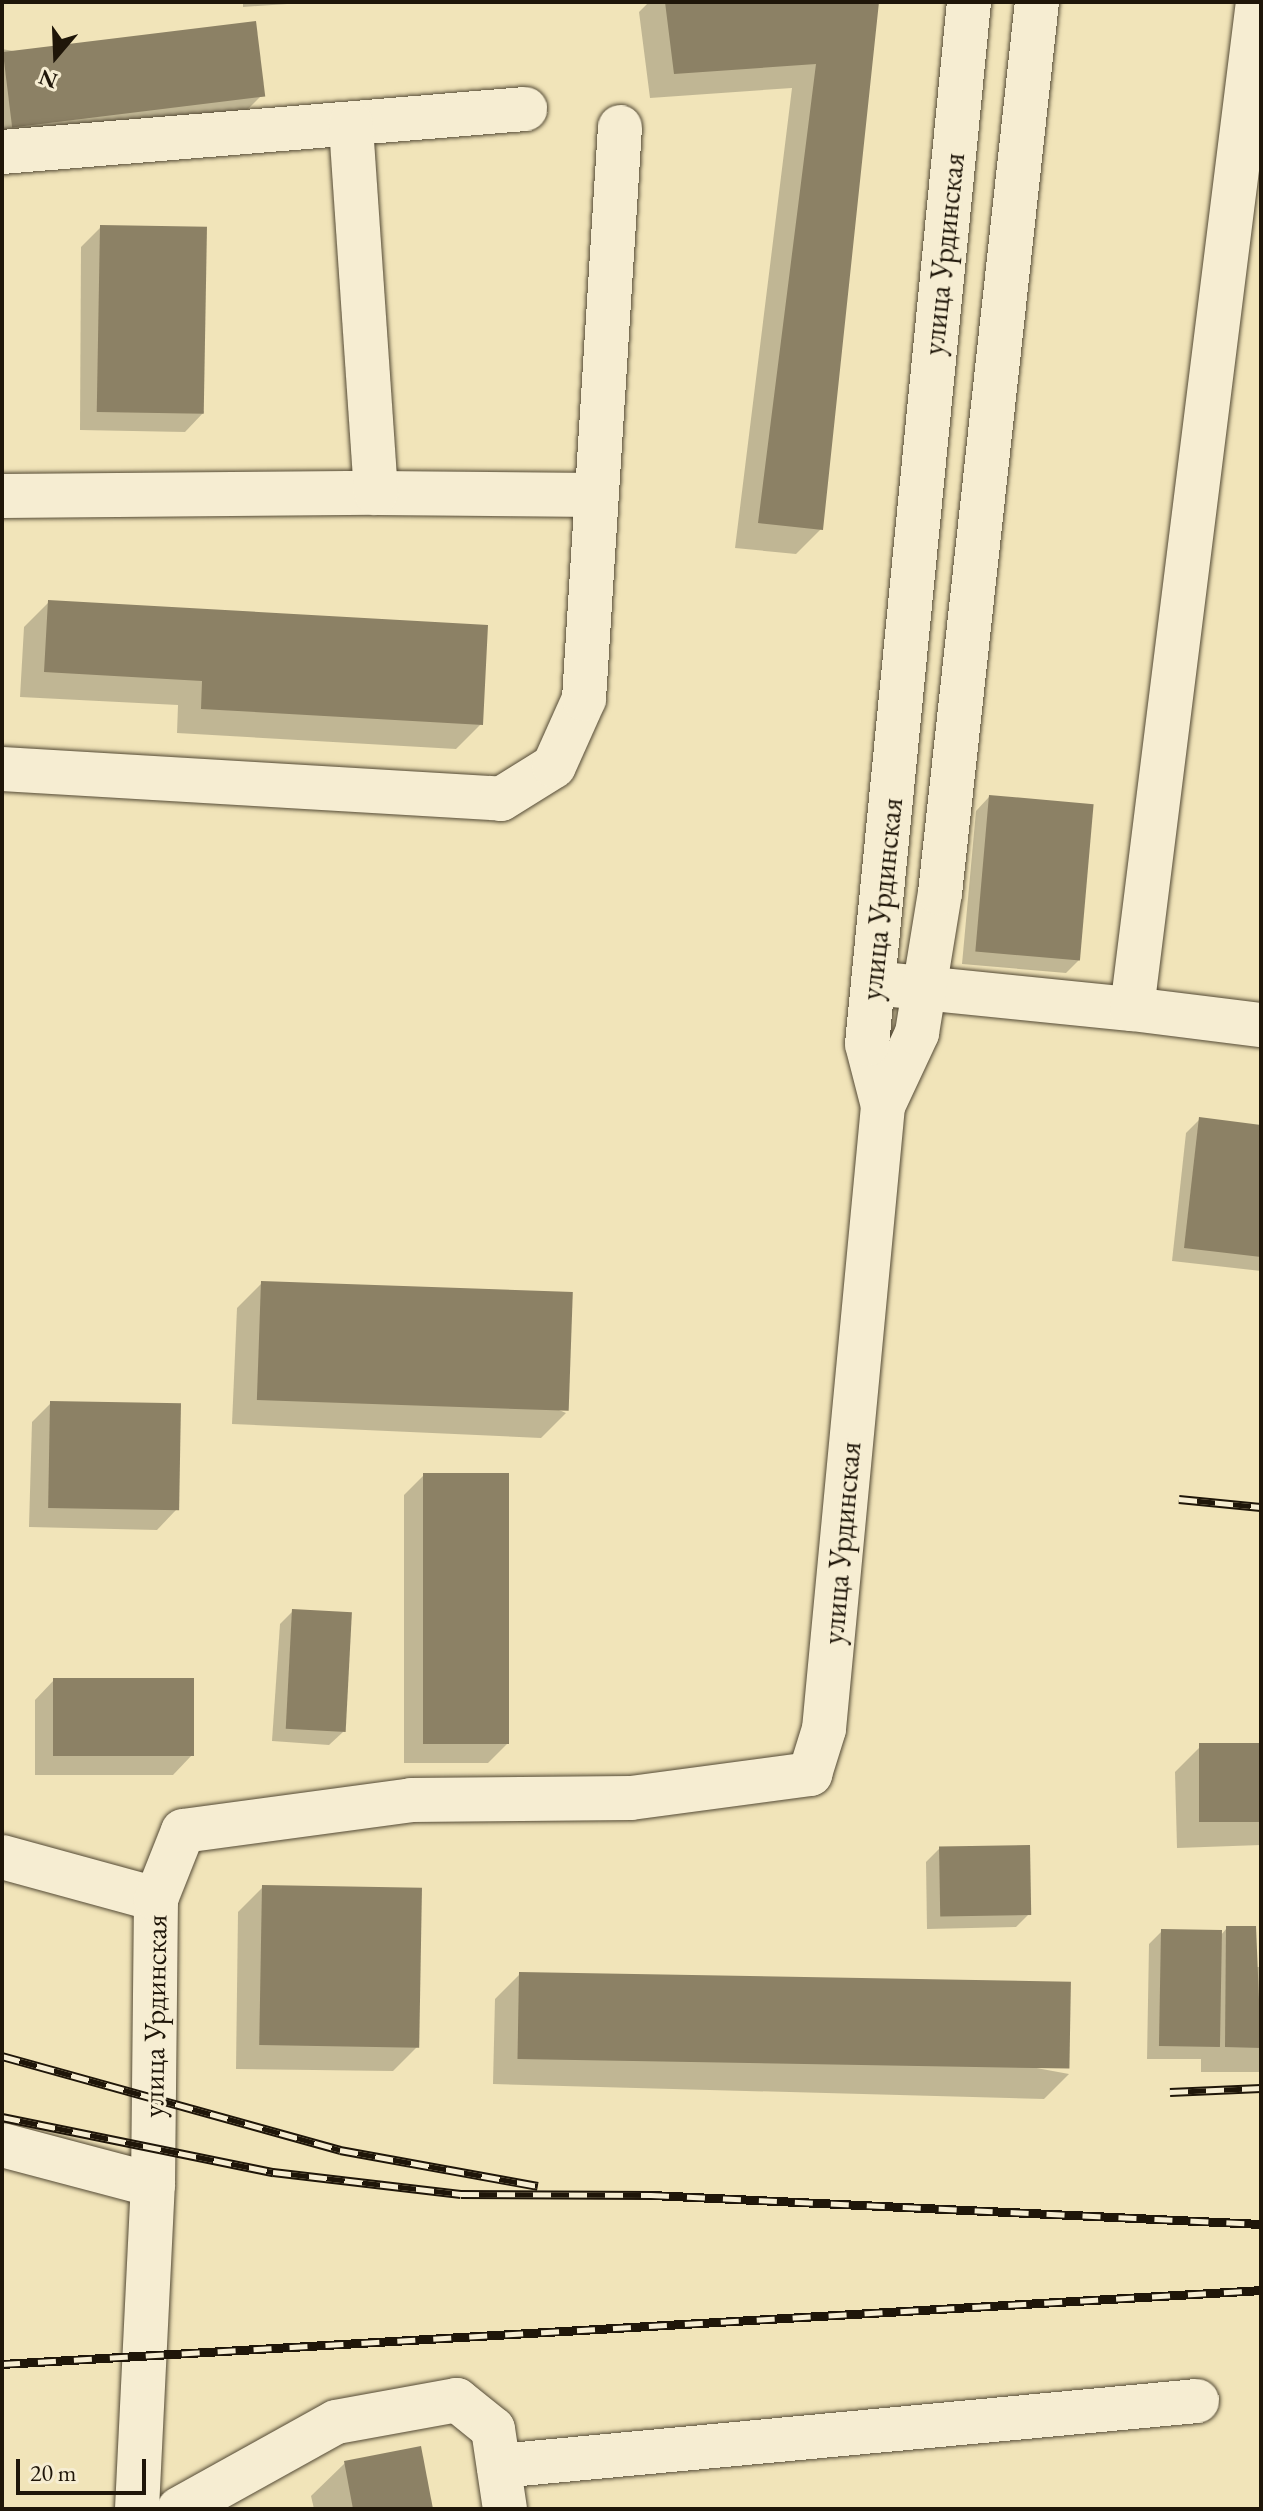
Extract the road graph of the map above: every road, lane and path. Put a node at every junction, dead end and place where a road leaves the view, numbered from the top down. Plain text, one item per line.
1 (969, 2) edge
2 (1037, 2) edge
3 (1258, 2) edge
4 (1255, 82) edge
5 (525, 109) dead end
6 (351, 124) junction
7 (620, 127) dead end
8 (2, 152) edge
9 (376, 493) junction
10 (597, 495) junction
11 (2, 496) edge
12 (2, 769) edge
13 (874, 983) junction
14 (924, 983) junction
15 (1132, 1009) junction
16 (1261, 1025) edge
17 (883, 1106) junction
18 (2, 1857) edge
19 (156, 1899) junction
20 (2, 2145) edge
21 (153, 2185) junction
22 (1197, 2401) dead end
23 (499, 2466) junction
24 (137, 2509) edge
25 (179, 2509) edge
26 (505, 2509) edge

1 - 13 street, улица Урдинская
2 - 14 street
3 - 4 street
4 - 15 street
5 - 6 street
6 - 8 street
6 - 9 street
7 - 10 street
9 - 10 street
9 - 11 street
10 - 12 street
13 - 14 street
13 - 17 street, улица Урдинская
14 - 15 street
14 - 17 street
15 - 16 street
17 - 19 street, улица Урдинская
18 - 19 street
19 - 21 street, улица Урдинская
20 - 21 street
21 - 24 street, улица Урдинская
22 - 23 street
23 - 25 street
23 - 26 street

